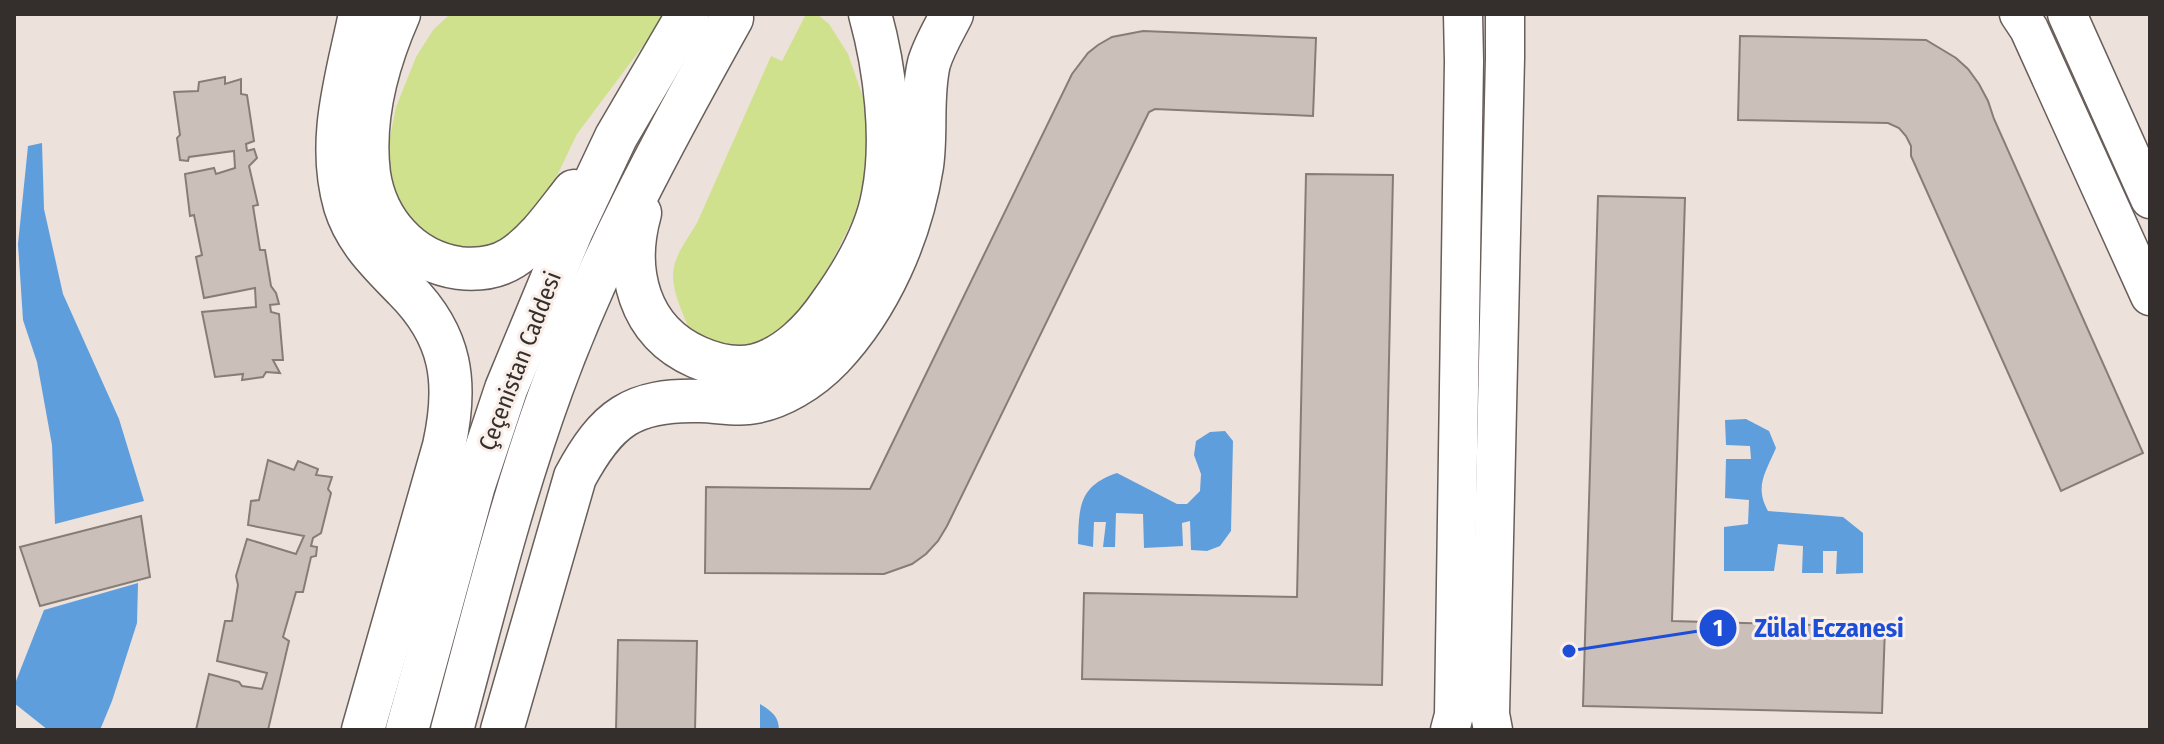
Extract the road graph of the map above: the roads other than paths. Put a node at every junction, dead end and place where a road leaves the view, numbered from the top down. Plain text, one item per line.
1 (360, 14) edge
2 (399, 14) edge
3 (688, 14) edge
4 (870, 14) edge
5 (952, 14) edge
6 (1456, 14) edge
7 (1463, 14) edge
8 (1505, 14) edge
9 (1522, 14) edge
10 (2019, 14) edge
11 (2067, 14) edge
12 (732, 18) dead end
13 (1505, 58) junction
14 (1464, 61) junction
15 (616, 137) junction
16 (654, 162) junction
17 (1503, 186) junction
18 (1462, 188) junction
19 (2150, 199) edge
20 (2150, 296) edge
21 (363, 730) edge
22 (407, 730) edge
23 (452, 730) edge
24 (502, 730) edge
25 (1450, 730) edge
26 (1493, 730) edge

1 - 21 main road
2 - 15 main road
3 - 15 main road, Çeçenistan Caddesi
4 - 16 main road
5 - 24 main road
6 - 14 main road
7 - 14 main road
8 - 13 main road
9 - 13 main road
10 - 20 main road
11 - 19 main road
12 - 16 main road, Çeçenistan Caddesi
13 - 17 main road
14 - 18 main road
15 - 22 main road, Çeçenistan Caddesi
16 - 23 main road, Çeçenistan Caddesi
17 - 18 main road
17 - 26 main road
18 - 25 main road

